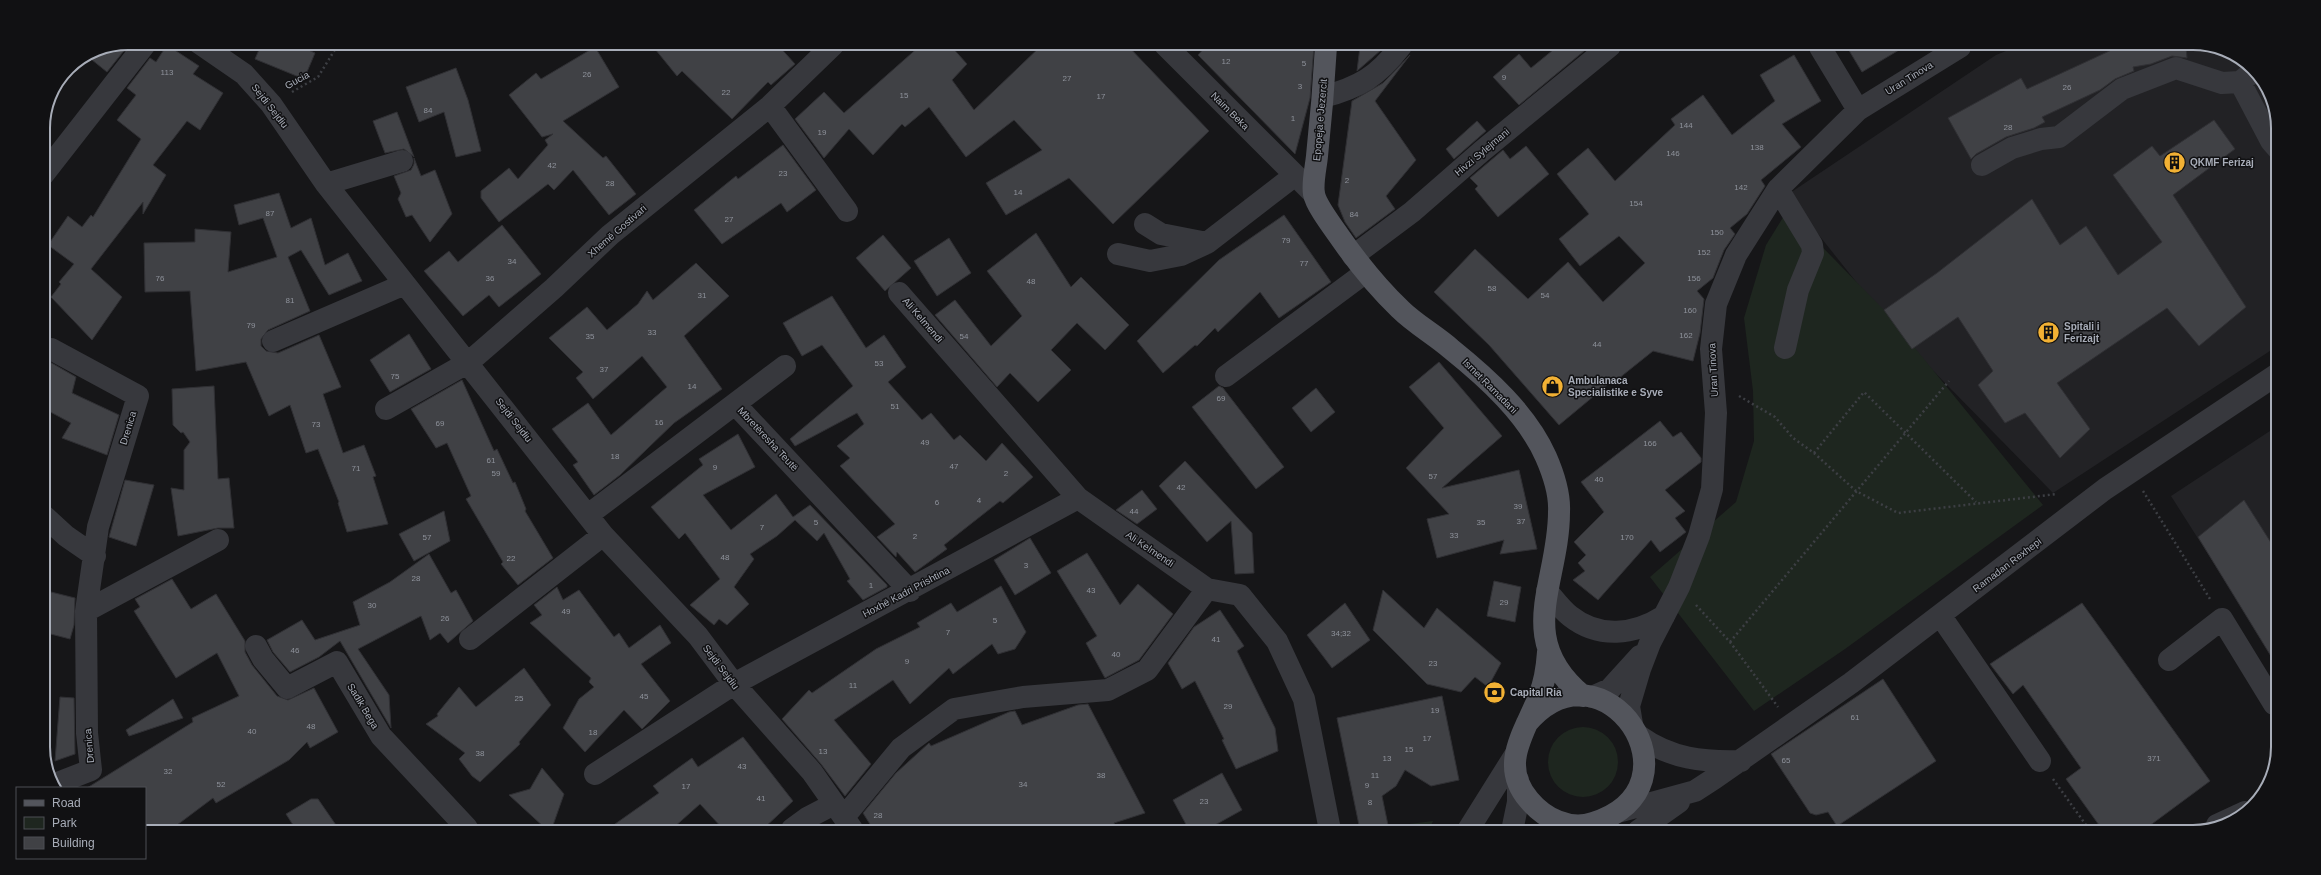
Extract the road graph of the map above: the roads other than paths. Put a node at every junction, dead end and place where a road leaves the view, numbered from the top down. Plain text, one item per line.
1 (141, 50) edge
2 (209, 50) edge
3 (827, 50) edge
4 (1170, 50) edge
5 (1326, 50) edge
6 (1397, 50) edge
7 (1605, 50) edge
8 (1822, 50) edge
9 (1955, 50) edge
10 (2247, 76) edge
11 (1323, 97) junction
12 (770, 106) junction
13 (1858, 110) junction
14 (2271, 141) edge
15 (402, 161) dead end
16 (1982, 165) dead end
17 (50, 166) edge
18 (1294, 176) junction
19 (326, 184) junction
20 (1778, 189) junction
21 (1314, 194) junction
22 (847, 211) dead end
23 (1145, 224) dead end
24 (1208, 243) junction
25 (1118, 254) dead end
26 (1360, 264) junction
27 (405, 284) junction
28 (899, 293) dead end
29 (273, 341) dead end
30 (1785, 348) dead end
31 (51, 349) dead end
32 (469, 362) junction
33 (785, 366) dead end
34 (1226, 376) dead end
35 (2271, 378) edge
36 (735, 404) junction
37 (386, 409) dead end
38 (1078, 498) junction
39 (588, 515) junction
40 (50, 521) edge
41 (603, 535) junction
42 (218, 540) dead end
43 (95, 556) junction
44 (1207, 589) junction
45 (910, 591) junction
46 (1547, 592) junction
47 (86, 611) junction
48 (1664, 616) junction
49 (1940, 616) junction
50 (470, 639) dead end
51 (1650, 643) junction
52 (256, 646) dead end
53 (1548, 652) junction
54 (2169, 660) dead end
55 (734, 684) junction
56 (1587, 697) junction
57 (2271, 699) edge
58 (1527, 723) junction
59 (1636, 730) junction
60 (1515, 755) junction
61 (1741, 761) junction
62 (2040, 761) road end
63 (595, 774) dead end
64 (1518, 780) junction
65 (59, 783) edge
66 (1695, 791) junction
67 (1618, 812) junction
68 (843, 817) edge
69 (464, 825) edge
70 (797, 825) edge
71 (1329, 825) edge
72 (1471, 825) edge
73 (1513, 825) edge
74 (1574, 825) edge
75 (1589, 825) edge
76 (1647, 825) edge

1 - 17 street
2 - 19 street, Sejdi Sejdiu
3 - 12 street, Xhemë Gostivari
4 - 18 street, Naim Beka
5 - 11 main road, Epopeja e Jezercit
6 - 11 street
7 - 26 street, Hivzi Sylejmani
8 - 13 street
9 - 13 street, Uran Tinova
10 - 14 street
10 - 16 street
11 - 21 main road, Epopeja e Jezercit
12 - 22 street
12 - 32 street, Xhemë Gostivari
13 - 20 street, Uran Tinova
15 - 19 street
18 - 21 street, Naim Beka
18 - 24 street
19 - 27 street, Sejdi Sejdiu
20 - 30 street
20 - 48 street, Uran Tinova
21 - 26 main road, Ismet Ramadani
23 - 24 street
24 - 25 street
26 - 34 street
26 - 46 main road, Ismet Ramadani
27 - 29 street
27 - 32 street, Sejdi Sejdiu
28 - 38 street, Ali Kelmendi
31 - 43 street, Drenica
32 - 37 street
32 - 39 street, Sejdi Sejdiu
33 - 36 street
35 - 49 street, Ramadan Rexhepi
36 - 39 street, Mbretëresha Teutë
36 - 45 street, Mbretëresha Teutë
38 - 44 street, Ali Kelmendi
38 - 45 street, Hoxhë Kadri Prishtina
39 - 41 street, Sejdi Sejdiu
40 - 43 street
41 - 50 street
41 - 55 street, Sejdi Sejdiu
42 - 47 street
43 - 47 street, Drenica
44 - 68 street
44 - 71 street, Ali Kelmendi
45 - 55 street, Hoxhë Kadri Prishtina
46 - 48 street
46 - 53 main road, Ismet Ramadani
47 - 65 street, Drenica
48 - 51 street, Uran Tinova
49 - 61 street, Ramadan Rexhepi
49 - 62 street
51 - 56 street
51 - 59 street
52 - 69 street, Sadik Bega
53 - 56 main road, Ismet Ramadani
53 - 58 main road, Ismet Ramadani
54 - 57 street
55 - 63 street, Hoxhë Kadri Prishtina
55 - 68 street, Sejdi Sejdiu
56 - 58 main road
56 - 59 main road
58 - 60 main road
59 - 61 street
59 - 67 main road
60 - 64 main road
60 - 72 street
61 - 66 street, Ramadan Rexhepi
64 - 73 street
64 - 74 main road
66 - 67 street, Ramadan Rexhepi
66 - 76 street
67 - 75 main road
68 - 70 street

